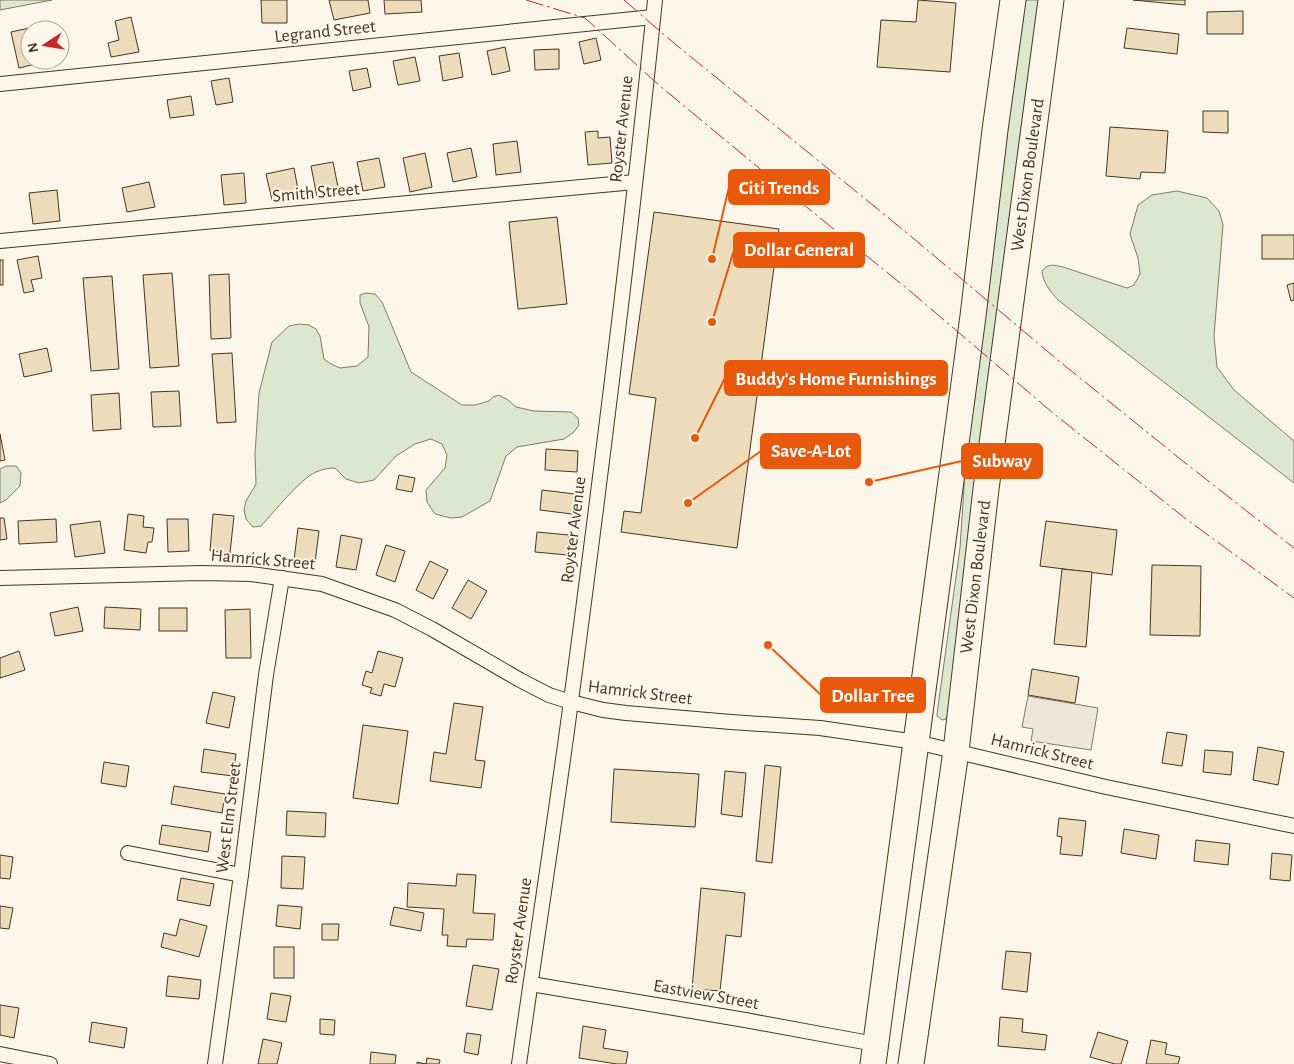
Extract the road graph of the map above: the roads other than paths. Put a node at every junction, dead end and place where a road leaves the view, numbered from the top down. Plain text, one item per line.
1 (655, 0) edge
2 (1014, 0) edge
3 (1051, 0) edge
4 (653, 16) junction
5 (0, 84) edge
6 (635, 182) junction
7 (0, 241) edge
8 (0, 578) edge
9 (282, 578) junction
10 (571, 702) junction
11 (916, 742) junction
12 (956, 751) junction
13 (1294, 826) edge
14 (128, 853) dead end
15 (241, 875) junction
16 (531, 984) junction
17 (0, 1054) edge
18 (874, 1054) edge
19 (50, 1064) edge
20 (214, 1064) edge
21 (519, 1064) edge
22 (911, 1064) edge

1 - 4 street, Royster Avenue
2 - 11 highway, West Dixon Boulevard
3 - 12 highway, West Dixon Boulevard
4 - 5 street, Legrand Street
4 - 6 street, Royster Avenue
6 - 7 street, Smith Street
6 - 10 street, Royster Avenue
8 - 9 street, Hamrick Street
9 - 10 street, Hamrick Street
9 - 15 street, West Elm Street
10 - 11 street, Hamrick Street
10 - 16 street, Royster Avenue
11 - 12 street, Hamrick Street
11 - 18 highway, West Dixon Boulevard
12 - 13 street, Hamrick Street
12 - 22 highway, West Dixon Boulevard
14 - 15 street
15 - 20 street, West Elm Street
16 - 18 street, Eastview Street
16 - 21 street, Royster Avenue
17 - 19 street

